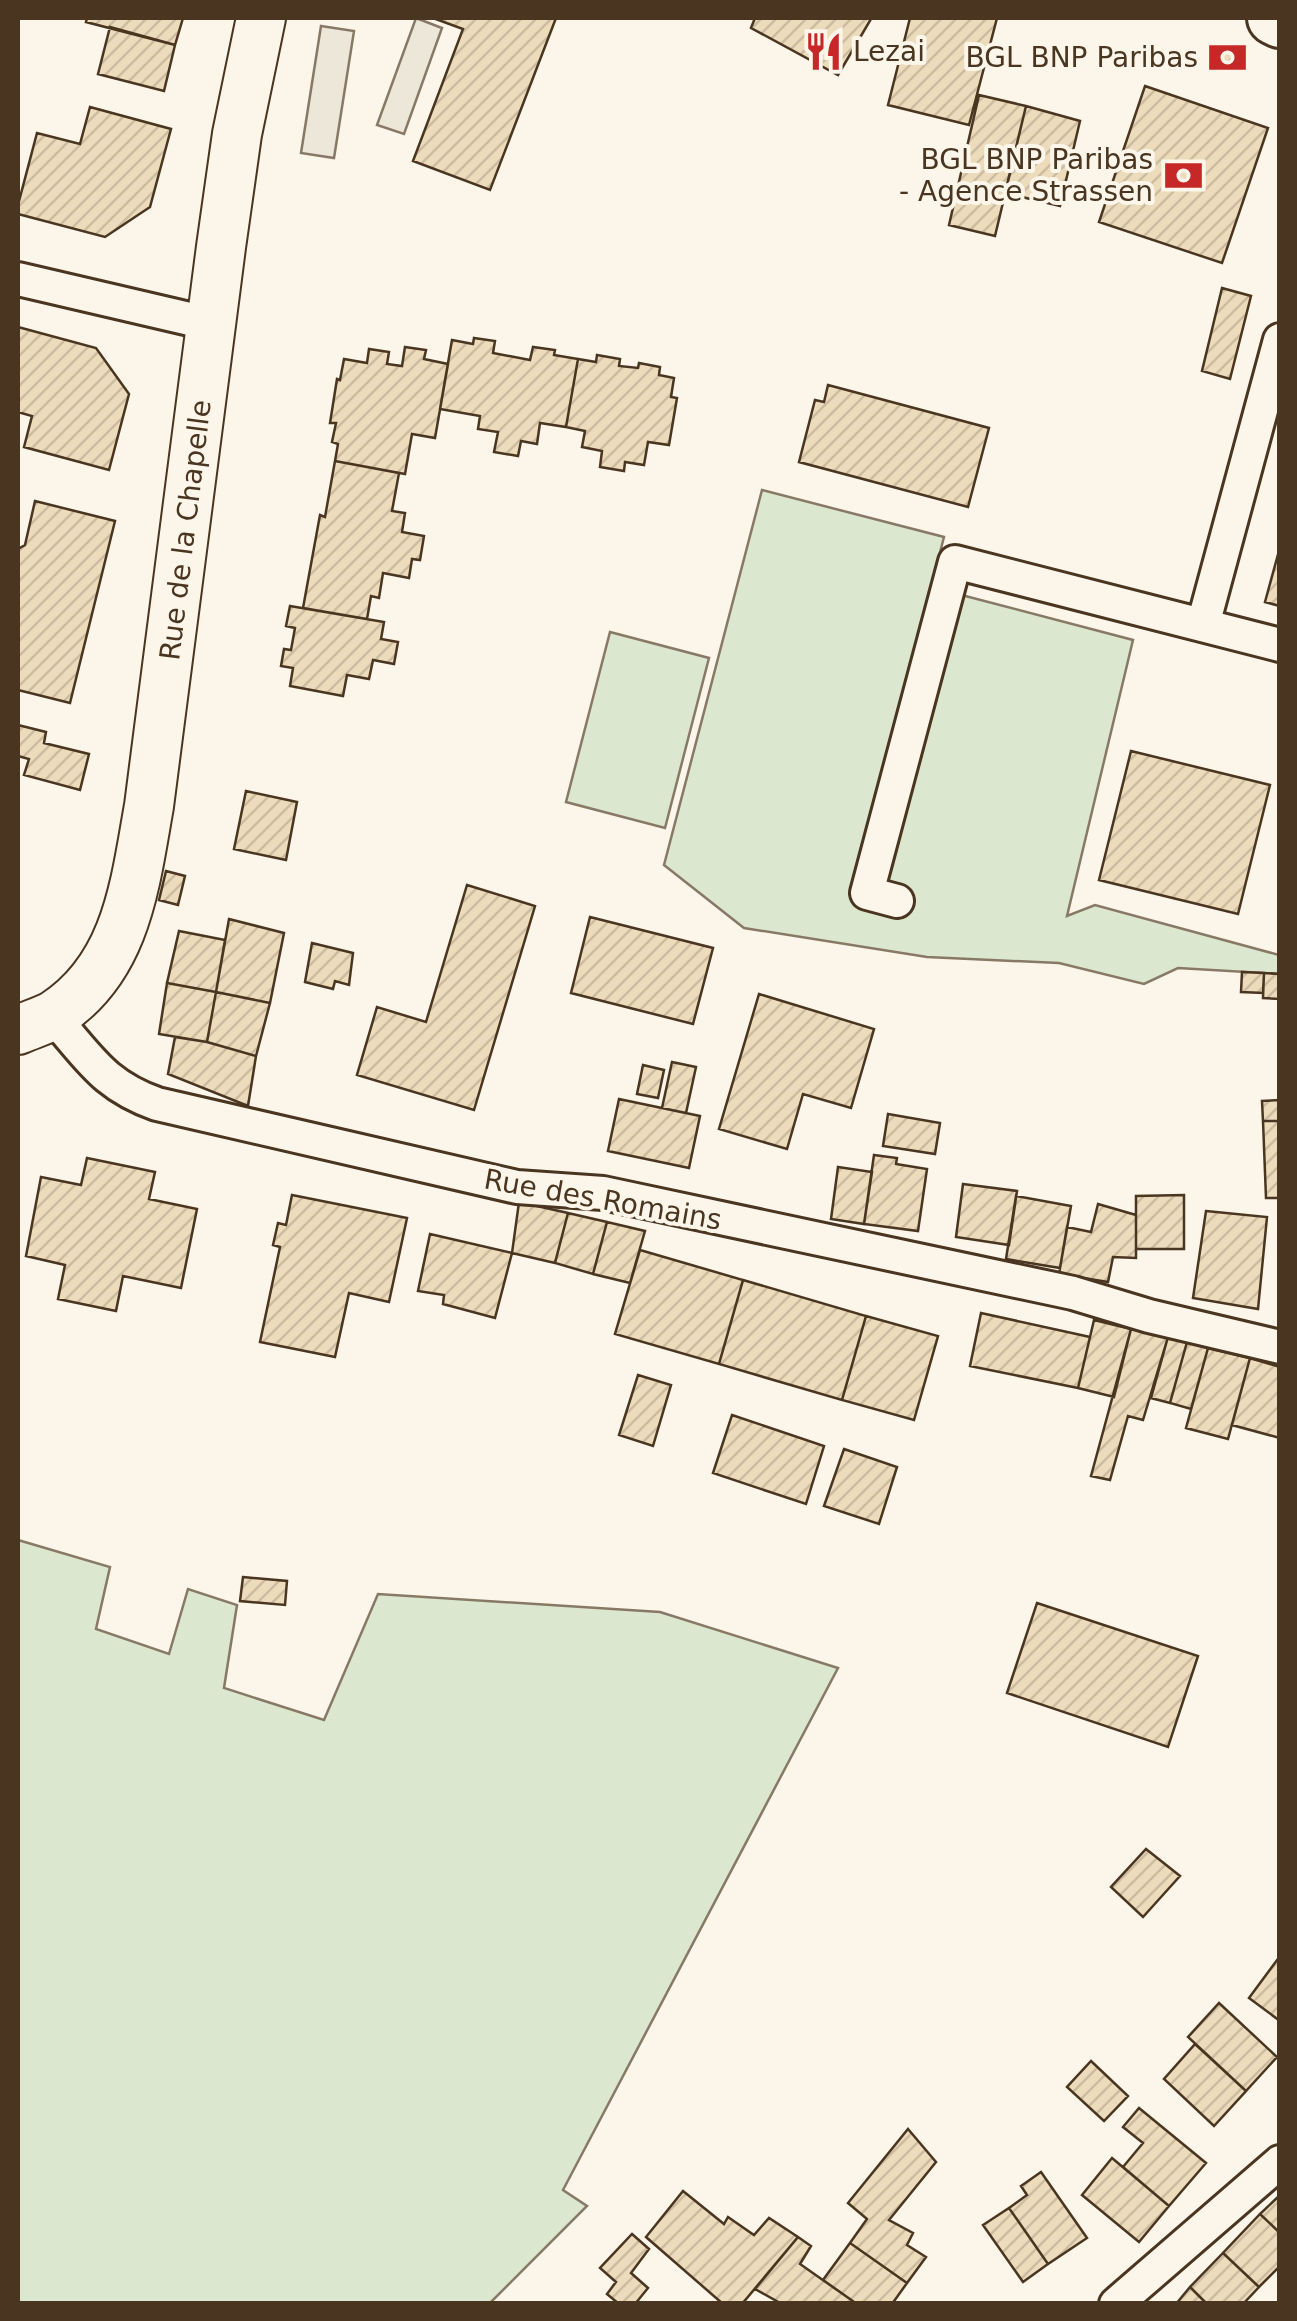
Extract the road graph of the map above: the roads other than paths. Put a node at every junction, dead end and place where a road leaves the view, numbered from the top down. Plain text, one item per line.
1 (261, 18) edge
2 (18, 278) edge
3 (211, 324) junction
4 (1280, 340) edge
5 (1203, 626) junction
6 (1280, 645) edge
7 (897, 901) dead end
8 (35, 1023) edge
9 (1280, 1347) edge
10 (1280, 2162) edge
11 (1116, 2304) edge

1 - 3 main road, Rue de la Chapelle
2 - 3 street
3 - 8 main road, Rue de la Chapelle
4 - 5 street
5 - 6 street
5 - 7 street
8 - 9 street, Rue des Romains
10 - 11 street

